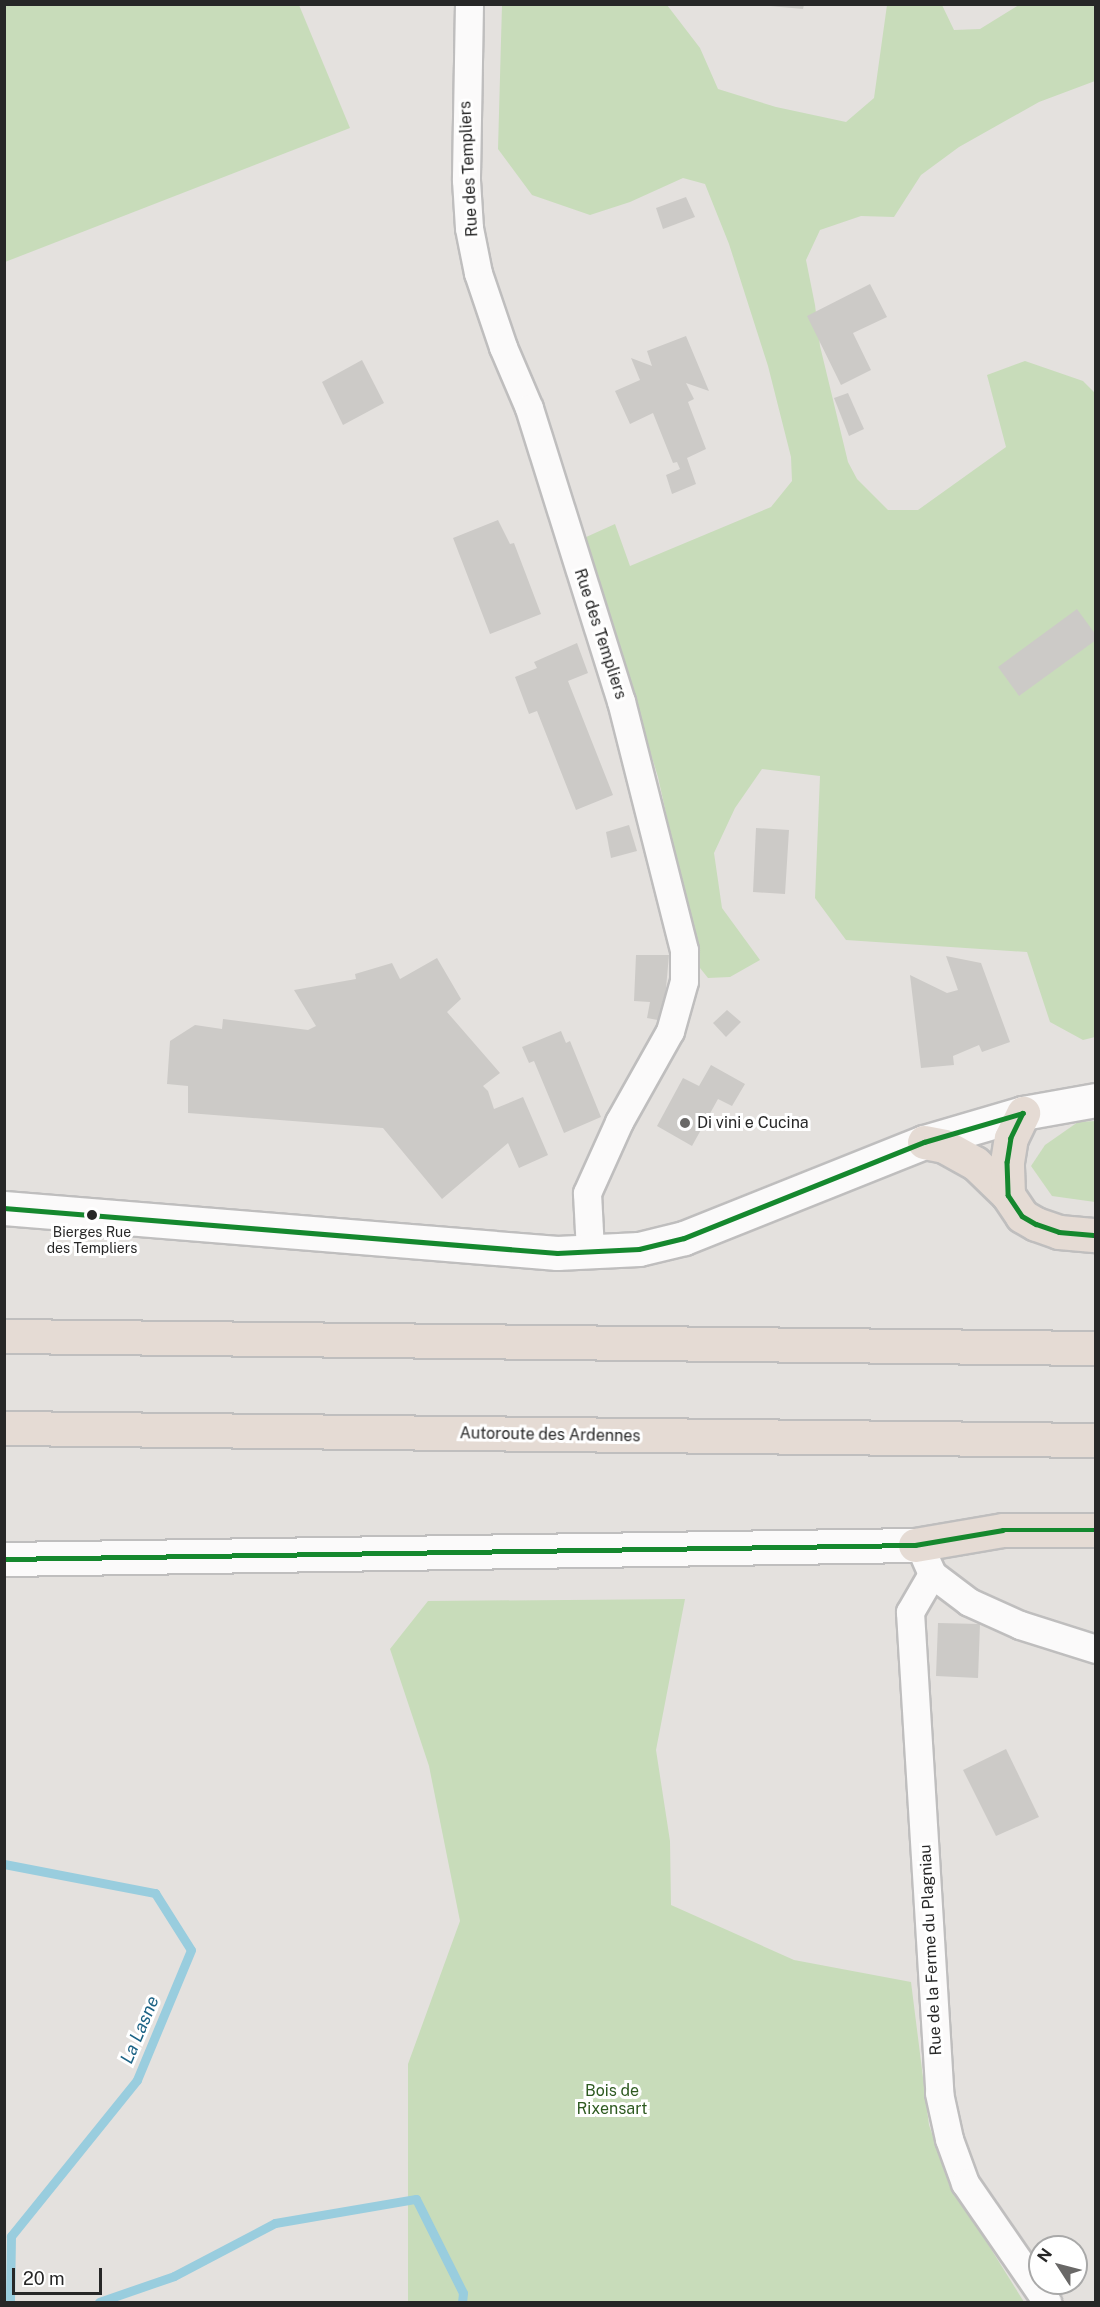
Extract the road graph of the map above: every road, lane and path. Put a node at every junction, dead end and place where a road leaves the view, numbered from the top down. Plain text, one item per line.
1 (469, 4) edge
2 (1095, 1100) edge
3 (1023, 1113) junction
4 (924, 1142) junction
5 (1008, 1195) junction
6 (4, 1208) edge
7 (1095, 1235) edge
8 (590, 1251) junction
9 (4, 1336) edge
10 (1095, 1348) edge
11 (4, 1428) edge
12 (1095, 1440) edge
13 (1095, 1530) edge
14 (915, 1545) junction
15 (4, 1559) edge
16 (932, 1574) junction
17 (1095, 1649) edge
18 (1047, 2302) edge

1 - 8 street, Rue des Templiers
2 - 3 street
3 - 4 street
3 - 5 highway
4 - 5 highway
4 - 8 street
5 - 7 highway
6 - 8 street
9 - 10 highway
11 - 12 highway, Autoroute des Ardennes
13 - 14 highway
14 - 15 street
14 - 16 street
16 - 17 street
16 - 18 street, Rue de la Ferme du Plagniau

